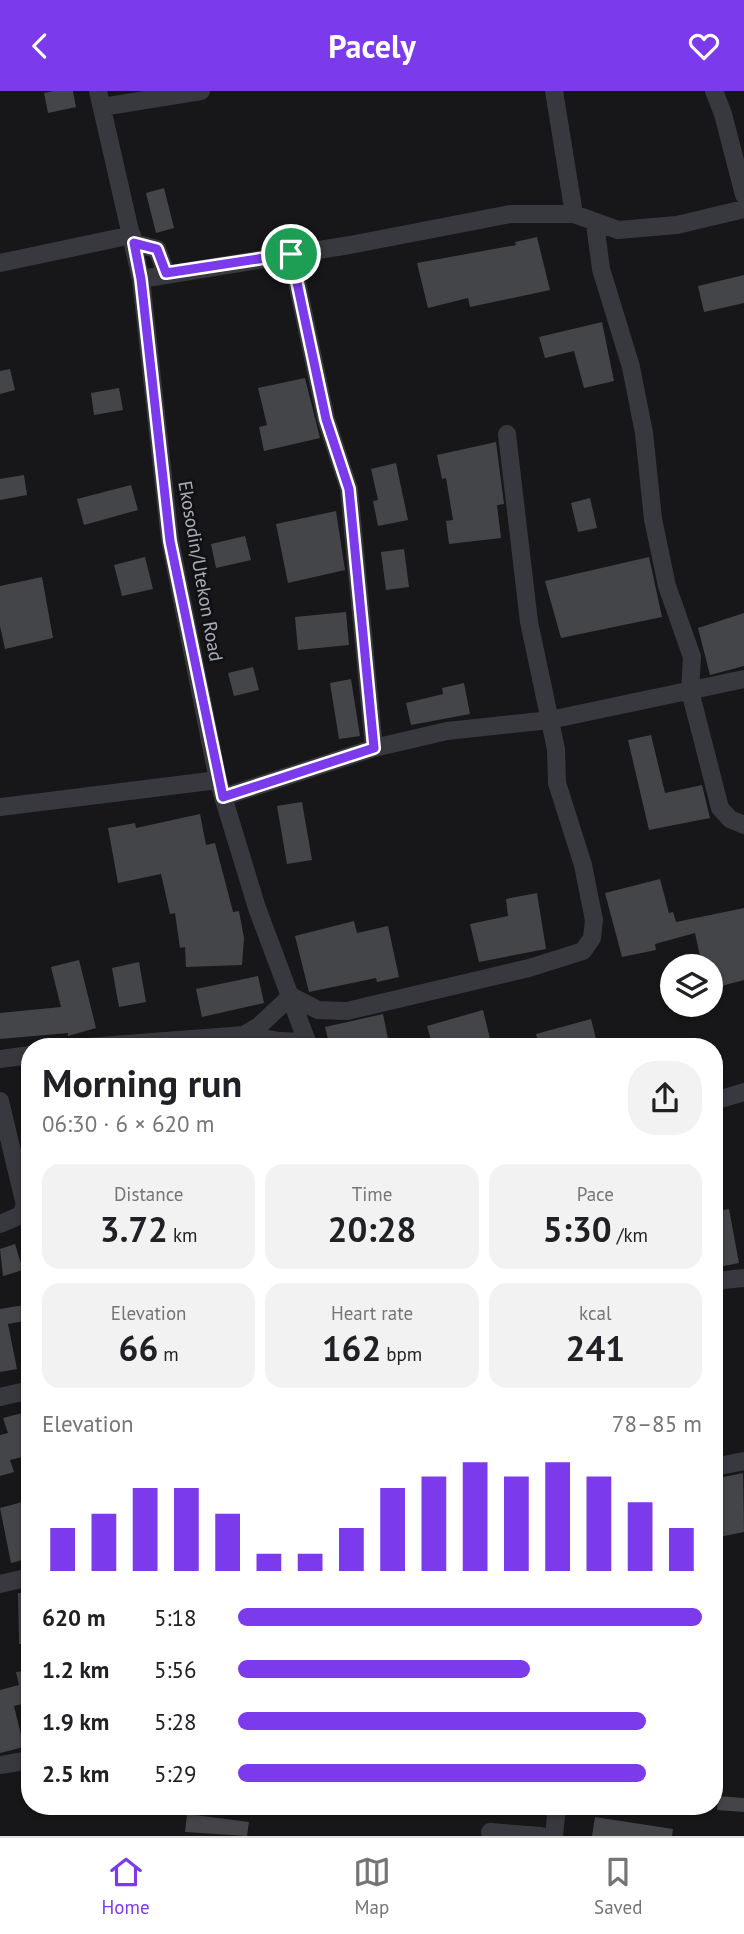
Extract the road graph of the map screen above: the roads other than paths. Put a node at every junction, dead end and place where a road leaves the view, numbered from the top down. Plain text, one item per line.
1 (201, 91) edge
2 (554, 91) edge
3 (713, 91) edge
4 (100, 99) edge
5 (743, 206) edge
6 (574, 214) junction
7 (595, 224) junction
8 (133, 239) junction
9 (291, 254) junction
10 (0, 263) edge
11 (166, 273) junction
12 (141, 279) junction
13 (507, 434) dead end
14 (744, 679) edge
15 (690, 691) junction
16 (550, 720) junction
17 (374, 748) junction
18 (221, 788) junction
19 (0, 807) edge
20 (744, 825) edge
21 (291, 996) junction
22 (244, 1035) junction
23 (205, 1038) edge
24 (262, 1038) edge
25 (306, 1038) edge
26 (21, 1056) edge
27 (0, 1059) edge
28 (744, 1092) edge
29 (723, 1098) edge
30 (0, 1101) edge
31 (21, 1188) edge
32 (21, 1221) edge
33 (0, 1224) edge
34 (744, 1278) edge
35 (723, 1280) edge
36 (21, 1392) edge
37 (0, 1397) edge
38 (744, 1461) edge
39 (723, 1465) edge
40 (21, 1579) edge
41 (0, 1584) edge
42 (21, 1762) edge
43 (0, 1765) edge
44 (556, 1815) edge
45 (491, 1832) dead end
46 (541, 1836) edge
47 (554, 1836) edge

1 - 4 street
2 - 6 street
3 - 5 street
4 - 8 street, Ekosodin/Utekon Road
5 - 7 street
6 - 7 street
6 - 9 street
7 - 15 street
8 - 10 street
8 - 11 street
8 - 12 street, Ekosodin/Utekon Road
9 - 11 street
9 - 17 street
11 - 12 street
12 - 18 street, Ekosodin/Utekon Road
13 - 16 street
14 - 15 street
15 - 16 street
15 - 20 street
16 - 17 street
16 - 21 street
17 - 18 street
18 - 19 street
18 - 21 street, Ekosodin/Utekon Road
21 - 22 street
21 - 25 street, Ekosodin/Utekon Road
22 - 23 street
22 - 24 street
26 - 27 street
28 - 29 street
30 - 31 street
32 - 33 street
34 - 35 street
36 - 37 street
38 - 39 street
40 - 41 street
42 - 43 street
44 - 47 street
45 - 46 street

